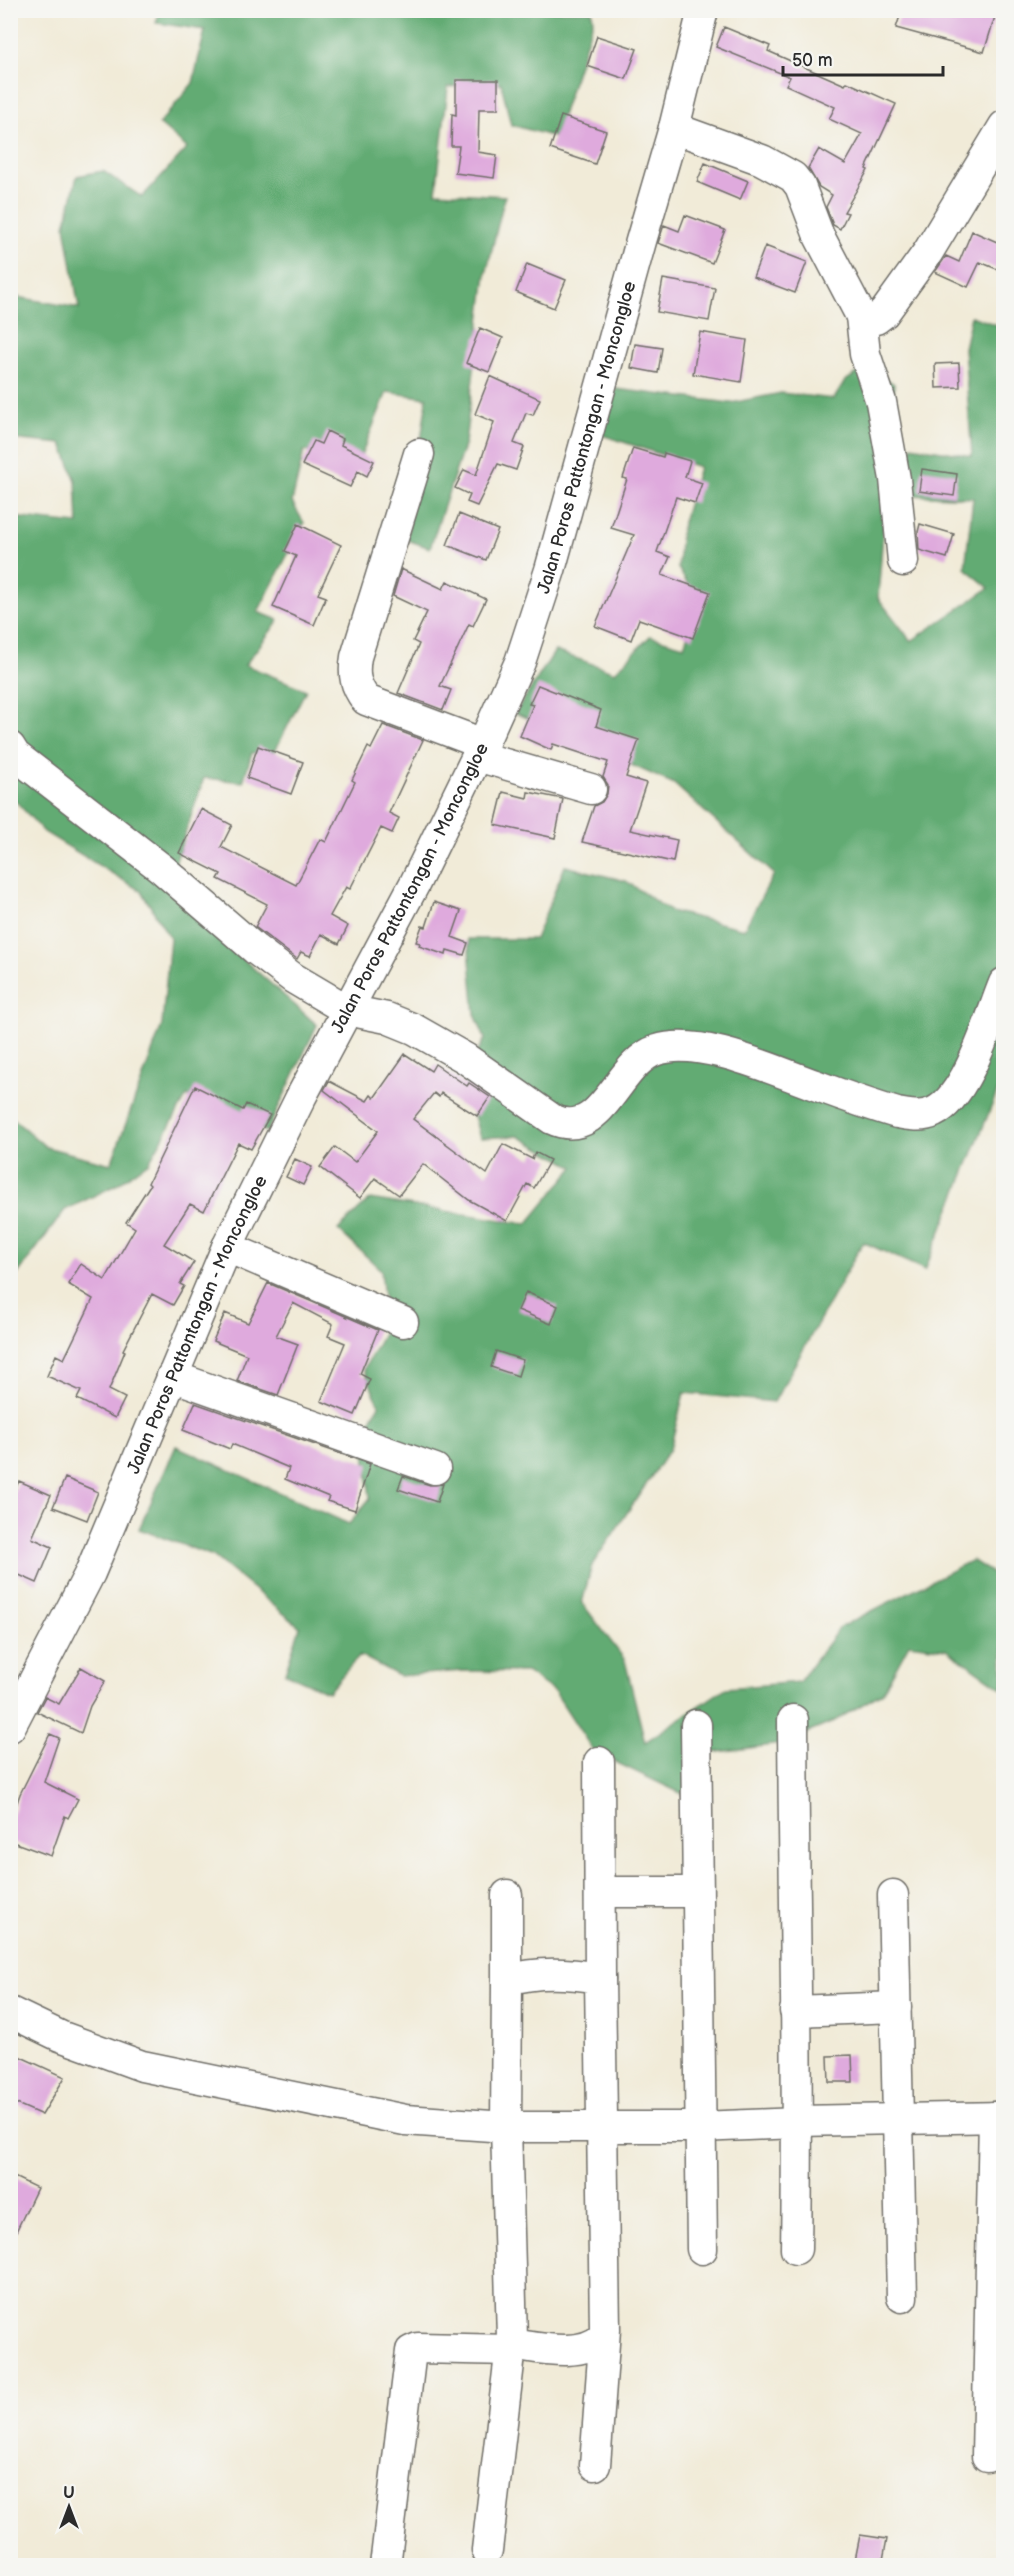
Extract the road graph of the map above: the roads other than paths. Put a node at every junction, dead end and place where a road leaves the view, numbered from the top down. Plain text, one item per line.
1 (703, 10) edge
2 (1004, 126) edge
3 (674, 128) junction
4 (861, 316) junction
5 (419, 454) dead end
6 (903, 561) dead end
7 (10, 747) edge
8 (480, 750) junction
9 (591, 789) dead end
10 (1004, 983) edge
11 (347, 1010) junction
12 (227, 1246) junction
13 (403, 1322) dead end
14 (172, 1376) junction
15 (435, 1469) dead end
16 (794, 1720) dead end
17 (696, 1725) dead end
18 (10, 1727) edge
19 (599, 1762) dead end
20 (600, 1892) junction
21 (697, 1892) junction
22 (507, 1895) dead end
23 (893, 1895) dead end
24 (600, 1978) junction
25 (507, 1980) junction
26 (896, 2007) junction
27 (795, 2011) junction
28 (10, 2012) edge
29 (999, 2117) edge
30 (897, 2118) junction
31 (798, 2122) junction
32 (601, 2126) junction
33 (506, 2127) junction
34 (700, 2127) junction
35 (998, 2217) edge
36 (702, 2249) dead end
37 (796, 2249) dead end
38 (902, 2297) dead end
39 (997, 2318) edge
40 (603, 2337) junction
41 (512, 2344) junction
42 (996, 2415) edge
43 (987, 2456) dead end
44 (595, 2465) dead end
45 (487, 2550) dead end
46 (385, 2565) edge

1 - 3 street, Jalan Poros Pattontongan - Moncongloe
2 - 4 street
3 - 4 street
3 - 8 street, Jalan Poros Pattontongan - Moncongloe
4 - 6 street
5 - 8 street
7 - 11 street
8 - 9 street
8 - 11 street, Jalan Poros Pattontongan - Moncongloe
10 - 11 street
11 - 12 street, Jalan Poros Pattontongan - Moncongloe
12 - 13 street
12 - 14 street, Jalan Poros Pattontongan - Moncongloe
14 - 15 street
14 - 18 street, Jalan Poros Pattontongan - Moncongloe
16 - 27 street
17 - 21 street
19 - 20 street
20 - 21 street
20 - 24 street
21 - 34 street
22 - 25 street
23 - 26 street
24 - 25 street
24 - 32 street
25 - 33 street
26 - 27 street
26 - 30 street
27 - 31 street
28 - 33 street
29 - 30 street
29 - 35 street
30 - 31 street
30 - 38 street
31 - 34 street
31 - 37 street
32 - 33 street
32 - 34 street
32 - 40 street
33 - 41 street
34 - 36 street
35 - 39 street
39 - 42 street
40 - 41 street
40 - 44 street
41 - 45 street
41 - 46 street
42 - 43 street

